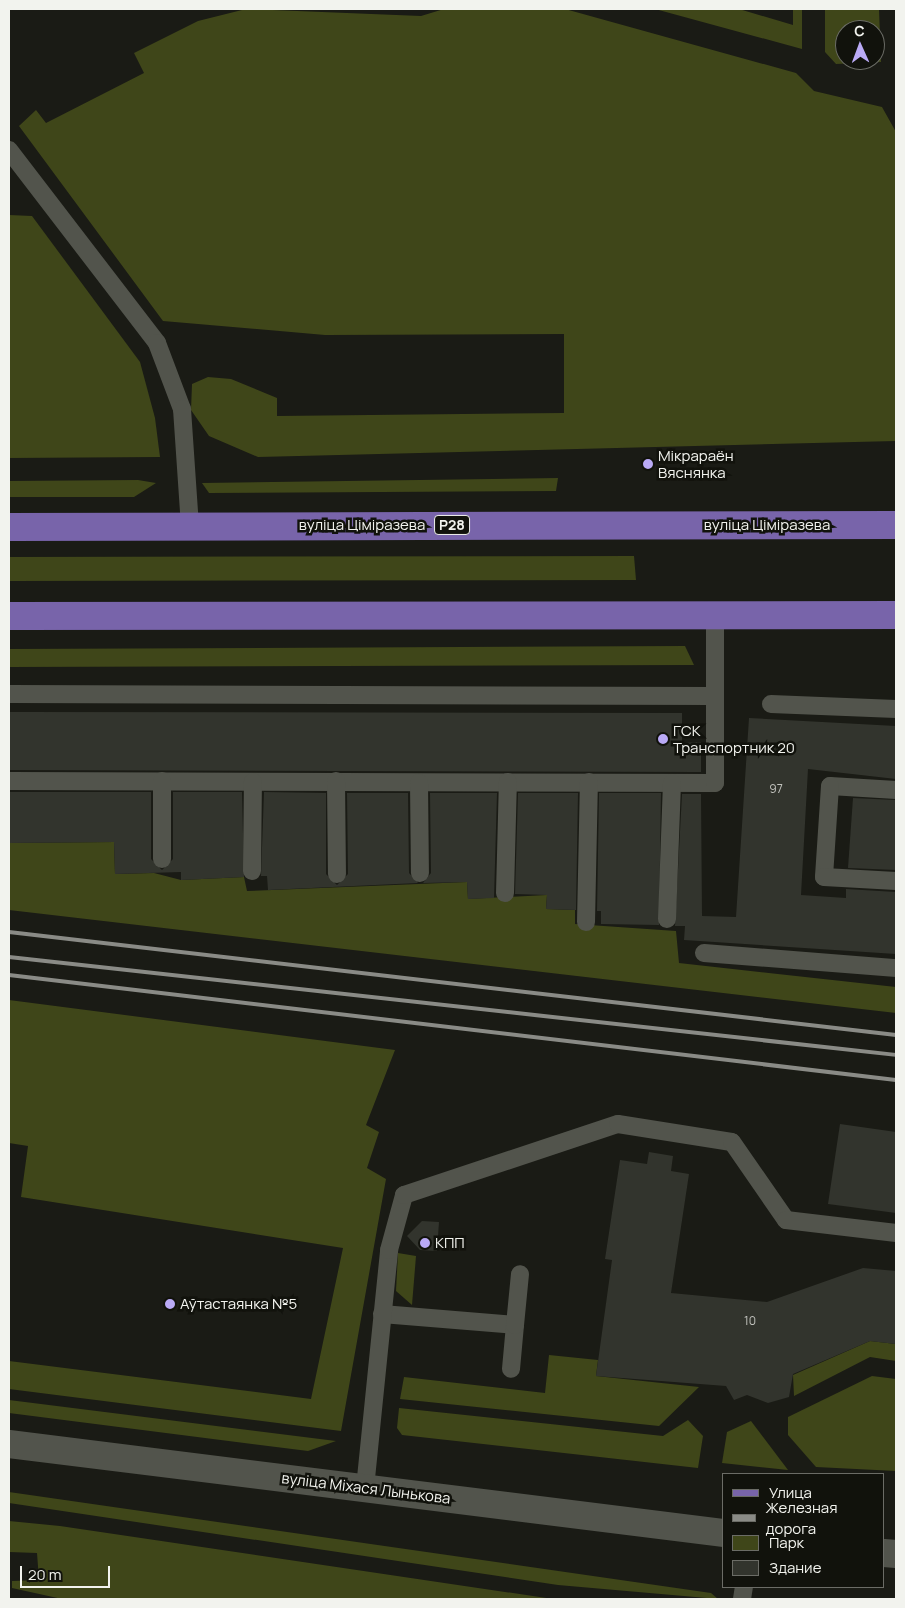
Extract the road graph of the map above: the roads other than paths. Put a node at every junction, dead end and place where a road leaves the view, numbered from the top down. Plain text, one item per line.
1 (9, 150) edge
2 (896, 524) edge
3 (190, 525) junction
4 (9, 527) edge
5 (715, 615) junction
6 (896, 615) edge
7 (9, 616) edge
8 (9, 694) edge
9 (715, 696) junction
10 (771, 704) dead end
11 (896, 709) edge
12 (9, 781) edge
13 (336, 781) junction
14 (162, 782) junction
15 (252, 782) junction
16 (419, 782) junction
17 (508, 782) junction
18 (589, 782) junction
19 (672, 783) junction
20 (896, 790) edge
21 (162, 859) dead end
22 (252, 871) dead end
23 (420, 873) dead end
24 (337, 874) dead end
25 (896, 881) edge
26 (505, 893) dead end
27 (667, 919) dead end
28 (586, 922) dead end
29 (704, 953) dead end
30 (896, 968) edge
31 (896, 1234) edge
32 (520, 1274) dead end
33 (382, 1314) junction
34 (515, 1325) junction
35 (511, 1369) dead end
36 (9, 1444) edge
37 (365, 1488) junction
38 (722, 1533) edge

1 - 3 lane
2 - 3 main road, вуліца Ціміразева / Р28
3 - 4 main road, вуліца Ціміразева / Р28
5 - 6 main road
5 - 7 main road
5 - 9 lane
8 - 9 lane
9 - 19 lane
10 - 11 lane
12 - 14 lane
13 - 15 lane
13 - 16 lane
13 - 24 lane
14 - 15 lane
14 - 21 lane
15 - 22 lane
16 - 17 lane
16 - 23 lane
17 - 18 lane
17 - 26 lane
18 - 19 lane
18 - 28 lane
19 - 27 lane
20 - 25 lane
29 - 30 lane
31 - 33 lane
32 - 34 lane
33 - 34 lane
33 - 37 lane
34 - 35 lane
36 - 37 street, вуліца Міхася Лынькова
37 - 38 street, вуліца Міхася Лынькова

